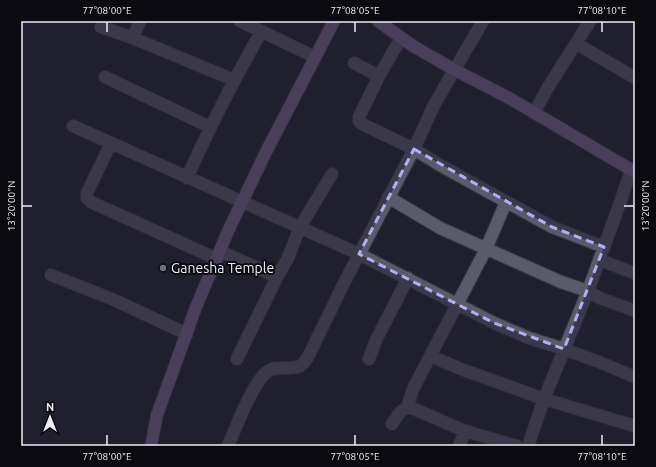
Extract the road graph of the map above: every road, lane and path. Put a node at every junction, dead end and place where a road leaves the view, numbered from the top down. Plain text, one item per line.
1 (140, 21) edge
2 (240, 21) edge
3 (334, 21) edge
4 (483, 21) edge
5 (590, 21) edge
6 (386, 23) edge
7 (101, 27) dead end
8 (261, 32) junction
9 (133, 38) junction
10 (401, 38) junction
11 (577, 44) junction
12 (315, 57) junction
13 (354, 63) dead end
14 (454, 69) junction
15 (379, 76) junction
16 (105, 77) dead end
17 (635, 78) edge
18 (234, 80) junction
19 (534, 113) junction
20 (73, 126) dead end
21 (210, 127) junction
22 (111, 142) junction
23 (414, 149) junction
24 (633, 171) edge
25 (332, 174) dead end
26 (187, 178) junction
27 (388, 197) junction
28 (242, 202) junction
29 (506, 202) junction
30 (300, 227) junction
31 (604, 247) junction
32 (486, 249) junction
33 (359, 254) junction
34 (218, 255) junction
35 (600, 260) junction
36 (635, 272) edge
37 (52, 275) dead end
38 (277, 277) junction
39 (408, 278) junction
40 (588, 291) junction
41 (457, 303) junction
42 (635, 311) edge
43 (187, 334) junction
44 (564, 349) junction
45 (430, 356) junction
46 (237, 359) dead end
47 (369, 359) dead end
48 (635, 377) edge
49 (544, 399) junction
50 (407, 408) junction
51 (392, 424) dead end
52 (635, 426) edge
53 (465, 431) junction
54 (151, 446) edge
55 (228, 446) edge
56 (459, 446) edge
57 (517, 446) edge
58 (528, 446) edge

1 - 9 street
2 - 8 street
3 - 12 street
4 - 14 street
5 - 11 street
6 - 10 street
7 - 9 street
8 - 12 street
8 - 18 street
9 - 18 street
10 - 14 street
10 - 15 street
11 - 17 street
11 - 19 street
12 - 28 street
13 - 15 street
14 - 19 street
14 - 23 street
15 - 23 street
16 - 21 street
18 - 21 street
19 - 24 street
20 - 22 street
21 - 26 street
22 - 26 street
22 - 34 street
23 - 27 street
23 - 29 street
24 - 31 street
25 - 30 street
26 - 28 street
27 - 32 street
27 - 33 street
28 - 30 street
28 - 34 street
29 - 31 street
29 - 32 street
30 - 33 street
30 - 38 street
31 - 35 street
32 - 40 street
32 - 41 street
33 - 39 street
33 - 55 street
34 - 38 street
34 - 43 street
35 - 36 street
35 - 40 street
37 - 43 street
38 - 46 street
39 - 41 street
39 - 47 street
40 - 42 street
40 - 44 street
41 - 44 street
41 - 45 street
43 - 54 street
44 - 48 street
44 - 49 street
45 - 49 street
45 - 50 street
49 - 52 street
49 - 58 street
50 - 51 street
50 - 53 street
53 - 56 street
53 - 57 street

